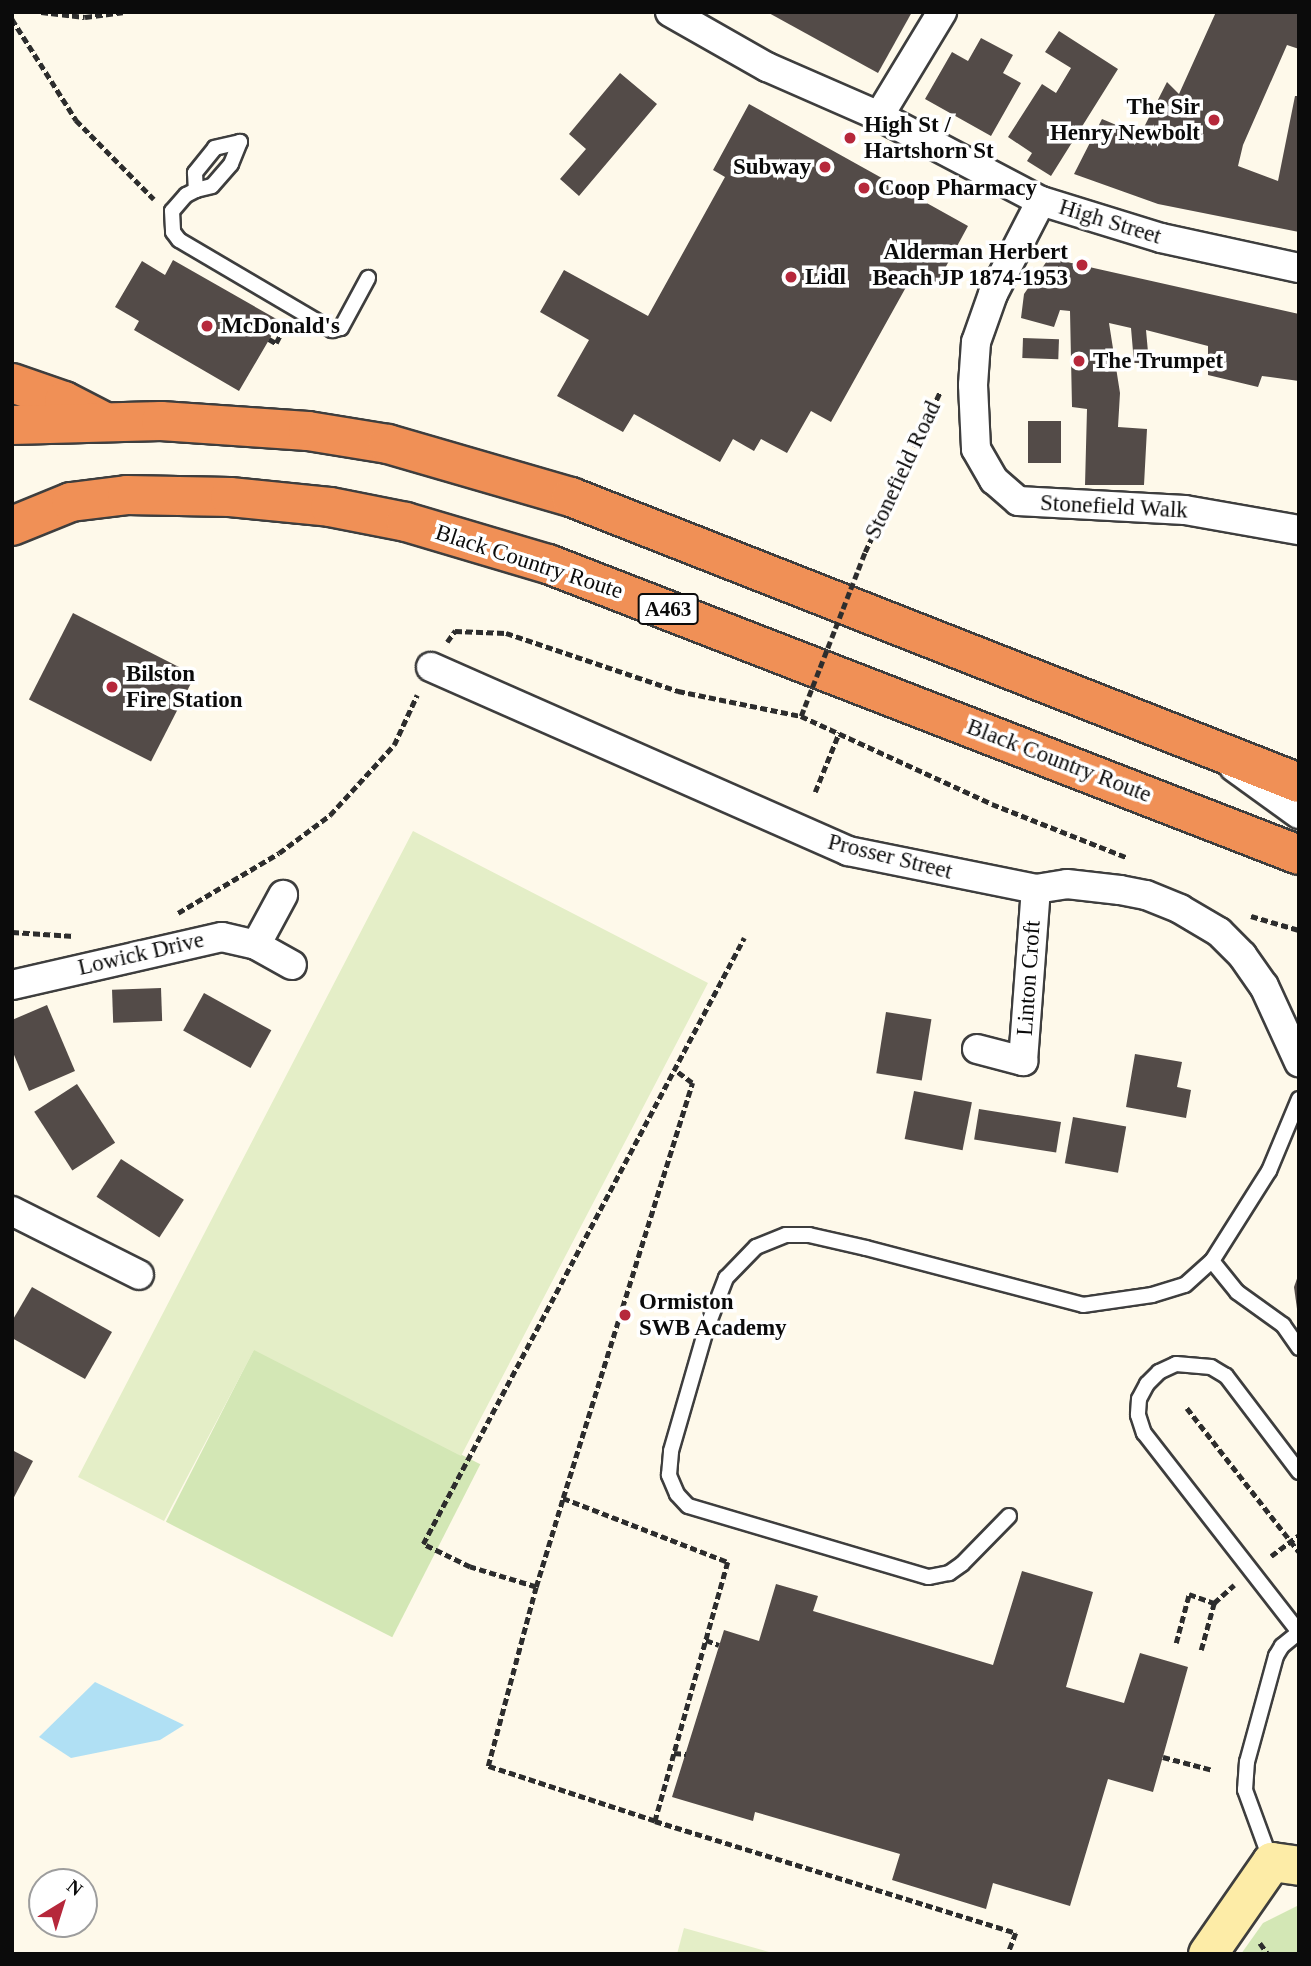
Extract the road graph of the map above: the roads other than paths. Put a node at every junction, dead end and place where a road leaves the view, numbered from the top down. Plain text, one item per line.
1 (670, 12) edge
2 (942, 12) edge
3 (879, 116) junction
4 (196, 191) junction
5 (1041, 201) junction
6 (1299, 268) edge
7 (368, 278) dead end
8 (12, 383) edge
9 (106, 423) junction
10 (12, 425) edge
11 (12, 526) edge
12 (1299, 530) edge
13 (431, 667) road end
14 (1213, 751) junction
15 (1299, 783) edge
16 (1299, 814) edge
17 (1299, 855) edge
18 (1036, 889) junction
19 (283, 895) dead end
20 (256, 945) junction
21 (292, 965) dead end
22 (12, 985) edge
23 (977, 1049) dead end
24 (1299, 1062) edge
25 (1299, 1099) edge
26 (12, 1211) edge
27 (1212, 1261) junction
28 (139, 1275) dead end
29 (1299, 1348) edge
30 (1299, 1472) edge
31 (1009, 1516) dead end
32 (1299, 1632) edge
33 (1285, 1864) edge
34 (1208, 1954) edge

1 - 3 street, High Street
2 - 3 street
3 - 5 street, High Street
4 - 4 lane
4 - 7 lane
5 - 6 street, High Street
5 - 12 street, Stonefield Walk
8 - 9 highway
9 - 10 highway
9 - 14 highway
11 - 17 highway, Black Country Route / A463
13 - 18 street, Prosser Street
14 - 15 highway
14 - 16 street
18 - 23 street, Linton Croft
18 - 24 street, Prosser Street
19 - 20 street
20 - 21 street, Lowick Drive
20 - 22 street, Lowick Drive
25 - 27 lane
26 - 28 street
27 - 29 lane
27 - 31 lane
30 - 32 lane
32 - 33 lane
33 - 34 street

